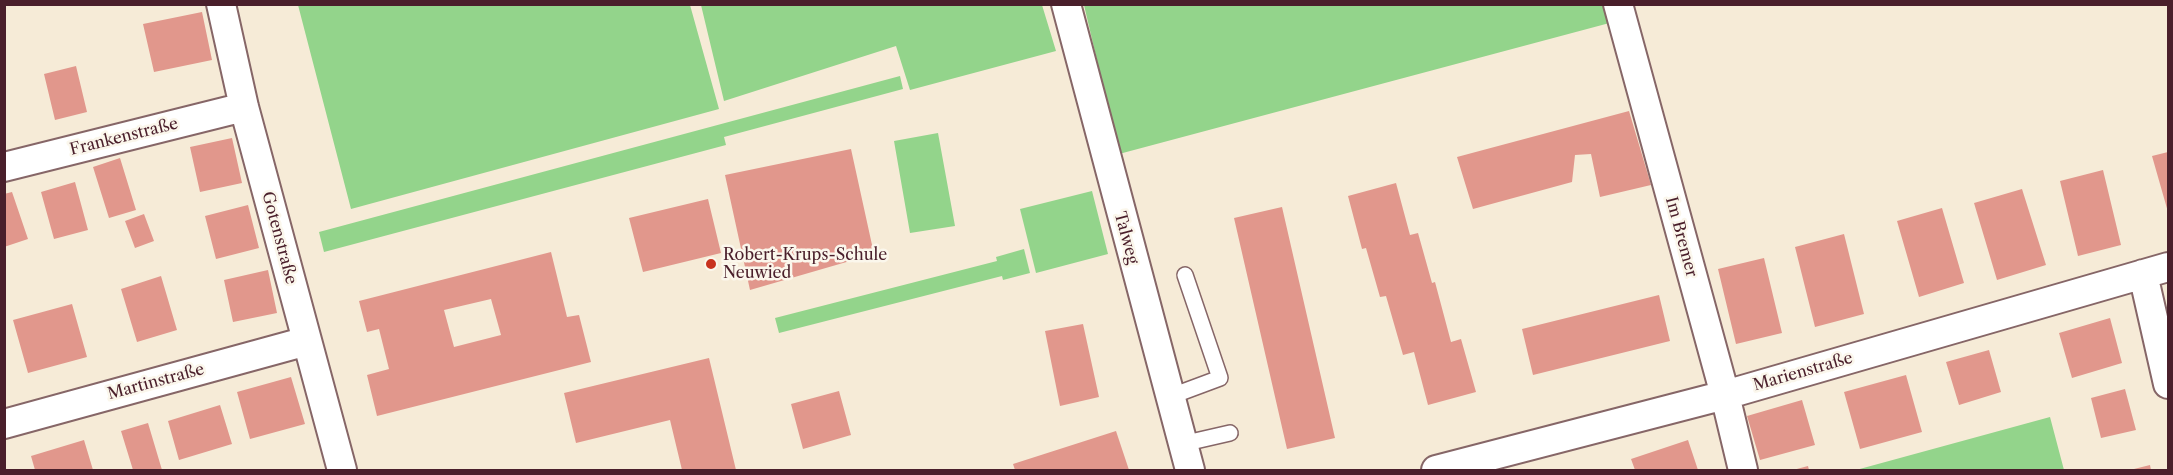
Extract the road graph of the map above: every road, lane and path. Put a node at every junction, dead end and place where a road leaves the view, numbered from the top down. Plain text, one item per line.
1 (221, 4) edge
2 (1066, 4) edge
3 (1618, 4) edge
4 (244, 107) junction
5 (4, 167) edge
6 (2156, 270) edge
7 (1185, 274) dead end
8 (307, 341) junction
9 (2169, 384) edge
10 (1725, 395) junction
11 (1170, 397) junction
12 (4, 424) edge
13 (1230, 433) dead end
14 (1182, 444) junction
15 (1475, 465) edge
16 (342, 471) edge
17 (1190, 471) edge
18 (1436, 471) edge
19 (1743, 471) edge

1 - 4 street, Gotenstraße
2 - 11 street, Talweg
3 - 10 street, Im Bremer
4 - 5 street, Frankenstraße
4 - 8 street, Gotenstraße
6 - 9 street
6 - 10 street, Marienstraße
7 - 11 lane
8 - 12 street, Martinstraße
8 - 16 street, Gotenstraße
10 - 15 street, Marienstraße
10 - 19 street, Im Bremer
11 - 14 street, Talweg
13 - 14 lane
14 - 17 street, Talweg
15 - 18 street, Marienstraße

